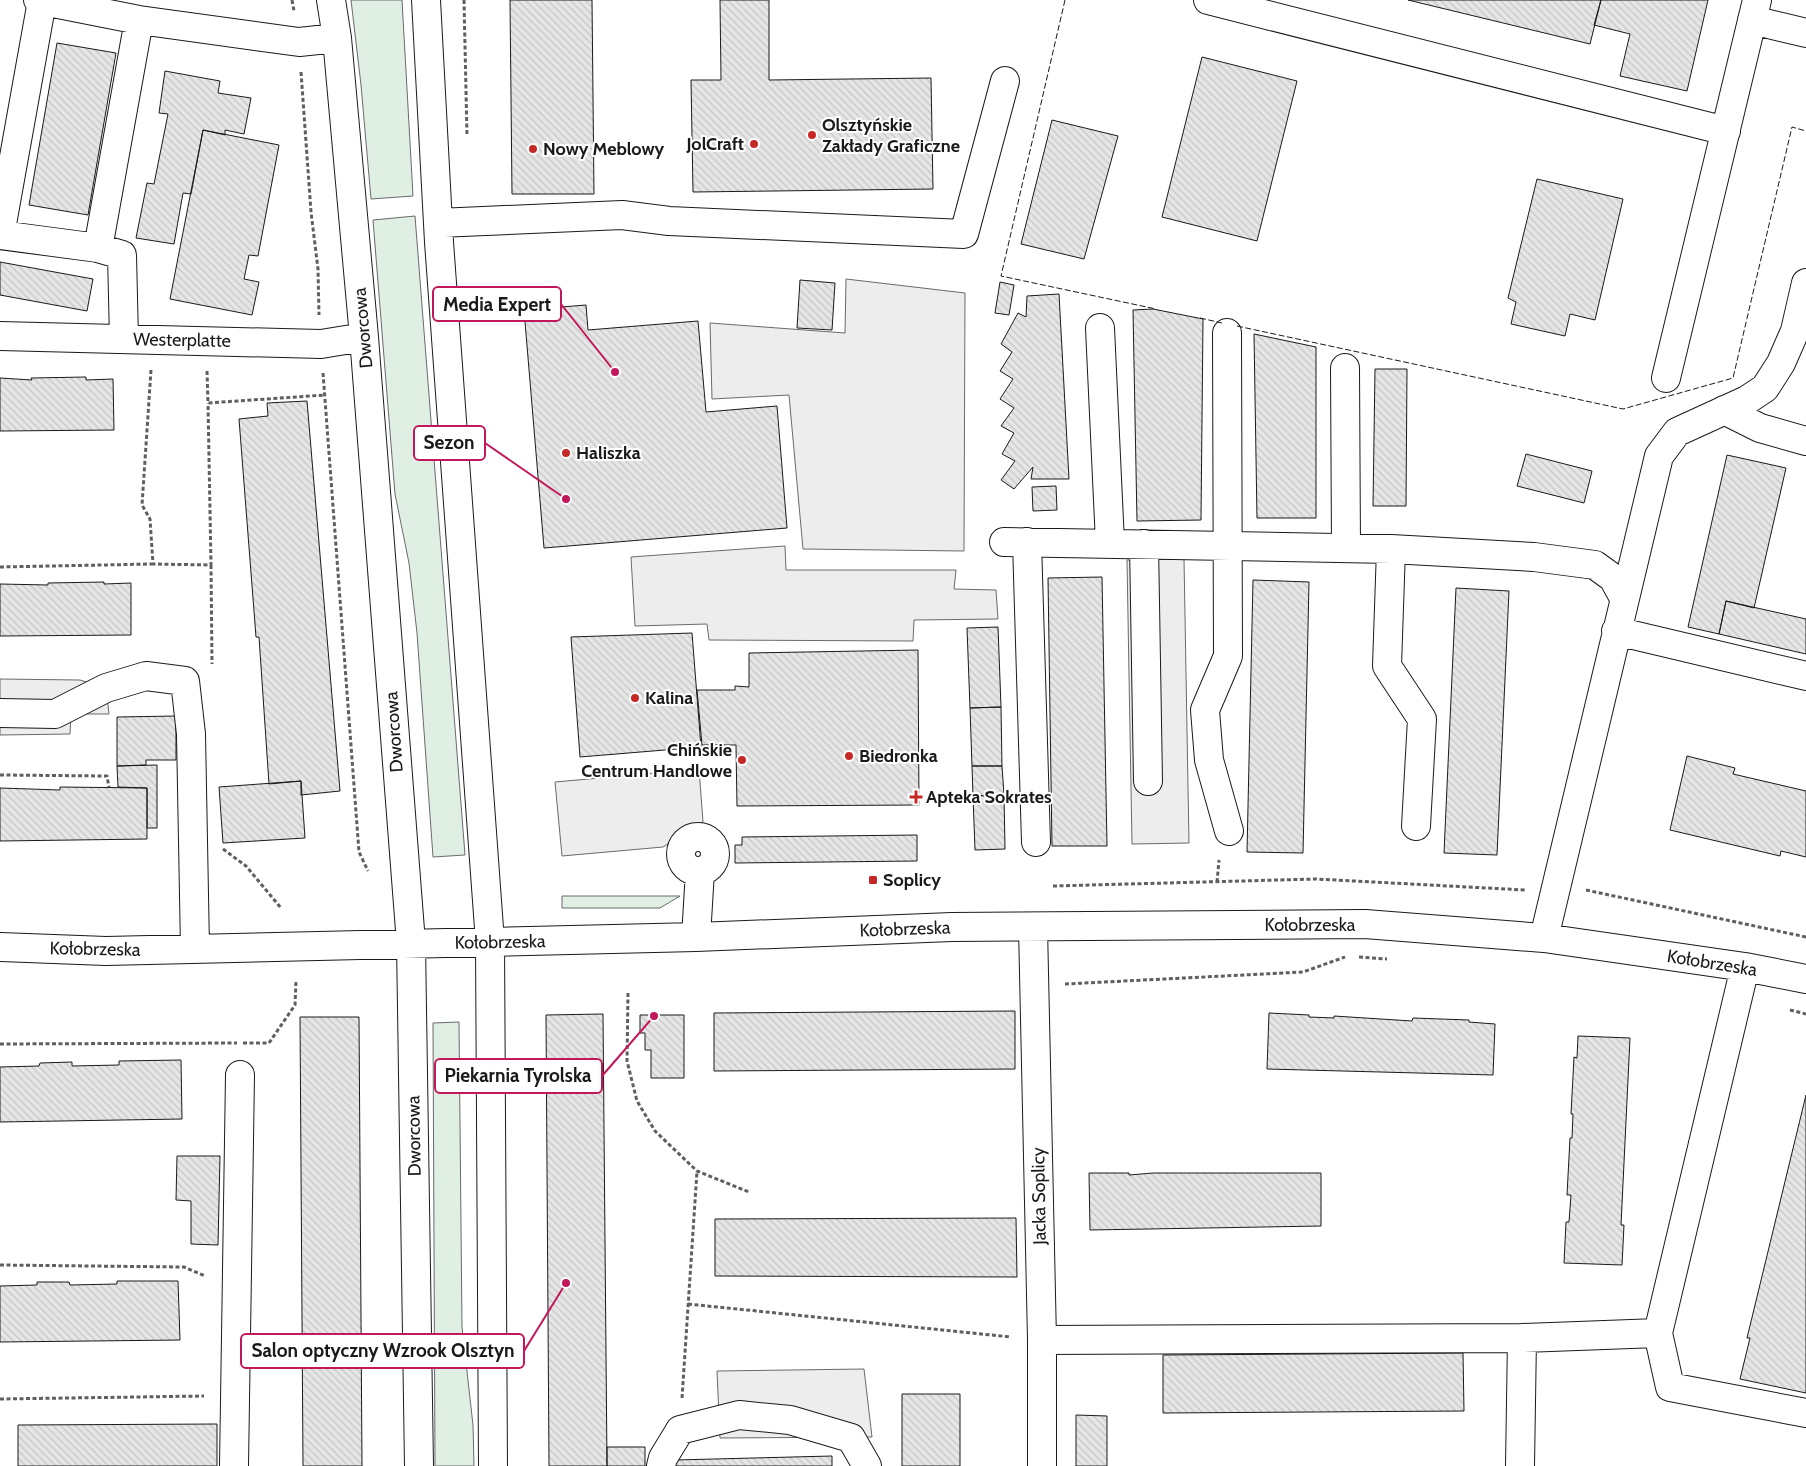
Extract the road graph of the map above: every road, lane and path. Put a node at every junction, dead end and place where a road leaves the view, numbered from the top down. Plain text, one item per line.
1 (40, 0) edge
2 (292, 0) edge
3 (331, 0) edge
4 (426, 0) edge
5 (1208, 0) edge
6 (1754, 10) edge
7 (139, 20) junction
8 (1806, 33) edge
9 (338, 38) junction
10 (299, 42) junction
11 (1006, 81) dead end
12 (1726, 131) junction
13 (438, 223) junction
14 (0, 235) edge
15 (98, 248) junction
16 (1806, 283) edge
17 (1100, 328) dead end
18 (1227, 333) dead end
19 (0, 336) edge
20 (364, 338) junction
21 (124, 339) junction
22 (321, 344) junction
23 (151, 362) dead end
24 (207, 363) dead end
25 (1345, 368) dead end
26 (1666, 378) dead end
27 (325, 395) junction
28 (208, 403) junction
29 (1724, 410) junction
30 (1806, 441) edge
31 (1110, 544) junction
32 (1144, 544) junction
33 (1229, 546) junction
34 (1346, 548) junction
35 (1391, 549) junction
36 (153, 564) junction
37 (0, 567) edge
38 (1624, 598) junction
39 (1616, 632) junction
40 (1806, 676) edge
41 (0, 713) edge
42 (0, 775) edge
43 (1148, 781) dead end
44 (109, 787) dead end
45 (1416, 826) dead end
46 (1229, 831) dead end
47 (1036, 842) dead end
48 (368, 871) dead end
49 (700, 871) dead end
50 (1053, 886) dead end
51 (1555, 892) junction
52 (1033, 927) junction
53 (696, 937) junction
54 (1806, 937) edge
55 (1544, 938) junction
56 (490, 942) junction
57 (410, 943) junction
58 (0, 946) edge
59 (195, 948) junction
60 (1346, 956) dead end
61 (1356, 957) dead end
62 (1395, 960) dead end
63 (1745, 968) junction
64 (1806, 979) edge
65 (296, 981) dead end
66 (1065, 984) dead end
67 (628, 993) dead end
68 (1789, 1010) dead end
69 (1806, 1014) edge
70 (0, 1044) edge
71 (240, 1075) dead end
72 (697, 1171) junction
73 (749, 1192) dead end
74 (0, 1266) edge
75 (210, 1283) dead end
76 (688, 1304) junction
77 (1658, 1334) junction
78 (1522, 1338) junction
79 (1042, 1340) junction
80 (208, 1396) dead end
81 (0, 1399) edge
82 (1806, 1414) edge
83 (680, 1430) junction
84 (234, 1466) edge
85 (419, 1466) edge
86 (492, 1466) edge
87 (661, 1466) edge
88 (867, 1466) edge
89 (1042, 1466) edge
90 (1520, 1466) edge

1 - 7 street
1 - 14 street
2 - 10 path
3 - 9 street, Dworcowa
4 - 13 street
5 - 12 street
6 - 8 street
6 - 12 street
7 - 10 street
7 - 15 street
9 - 10 street
9 - 20 street, Dworcowa
10 - 22 path
11 - 13 street
12 - 26 street
13 - 56 street
14 - 15 street
15 - 21 street
16 - 29 street
17 - 31 street
18 - 33 street
19 - 21 street, Westerplatte
20 - 22 street, Westerplatte
20 - 57 street, Dworcowa
21 - 22 street, Westerplatte
22 - 27 path
23 - 36 path
24 - 28 path
25 - 34 street
27 - 28 path
27 - 48 path
28 - 36 path
29 - 30 street
29 - 38 street
31 - 32 street
31 - 47 street
32 - 33 street
32 - 43 street
33 - 34 street
33 - 46 street
34 - 35 street
35 - 38 street
35 - 45 street
36 - 37 path
38 - 39 street
39 - 40 street
39 - 51 street
41 - 59 street
42 - 44 path
49 - 53 street
50 - 51 path
51 - 54 path
51 - 55 street
52 - 53 street, Kołobrzeska
52 - 55 street, Kołobrzeska
52 - 79 street, Jacka Soplicy
53 - 56 street, Kołobrzeska
55 - 63 street, Kołobrzeska
56 - 57 street, Kołobrzeska
56 - 86 street
57 - 59 street, Kołobrzeska
57 - 85 street, Dworcowa
58 - 59 street, Kołobrzeska
60 - 66 path
61 - 62 path
63 - 64 street, Kołobrzeska
63 - 77 street
65 - 70 path
67 - 72 path
68 - 69 path
71 - 84 street
72 - 73 path
72 - 76 path
74 - 75 path
76 - 79 path
76 - 83 path
77 - 78 street
77 - 82 street
78 - 79 street
78 - 90 street
79 - 89 street, Jacka Soplicy
80 - 81 path
83 - 87 street
83 - 88 street

